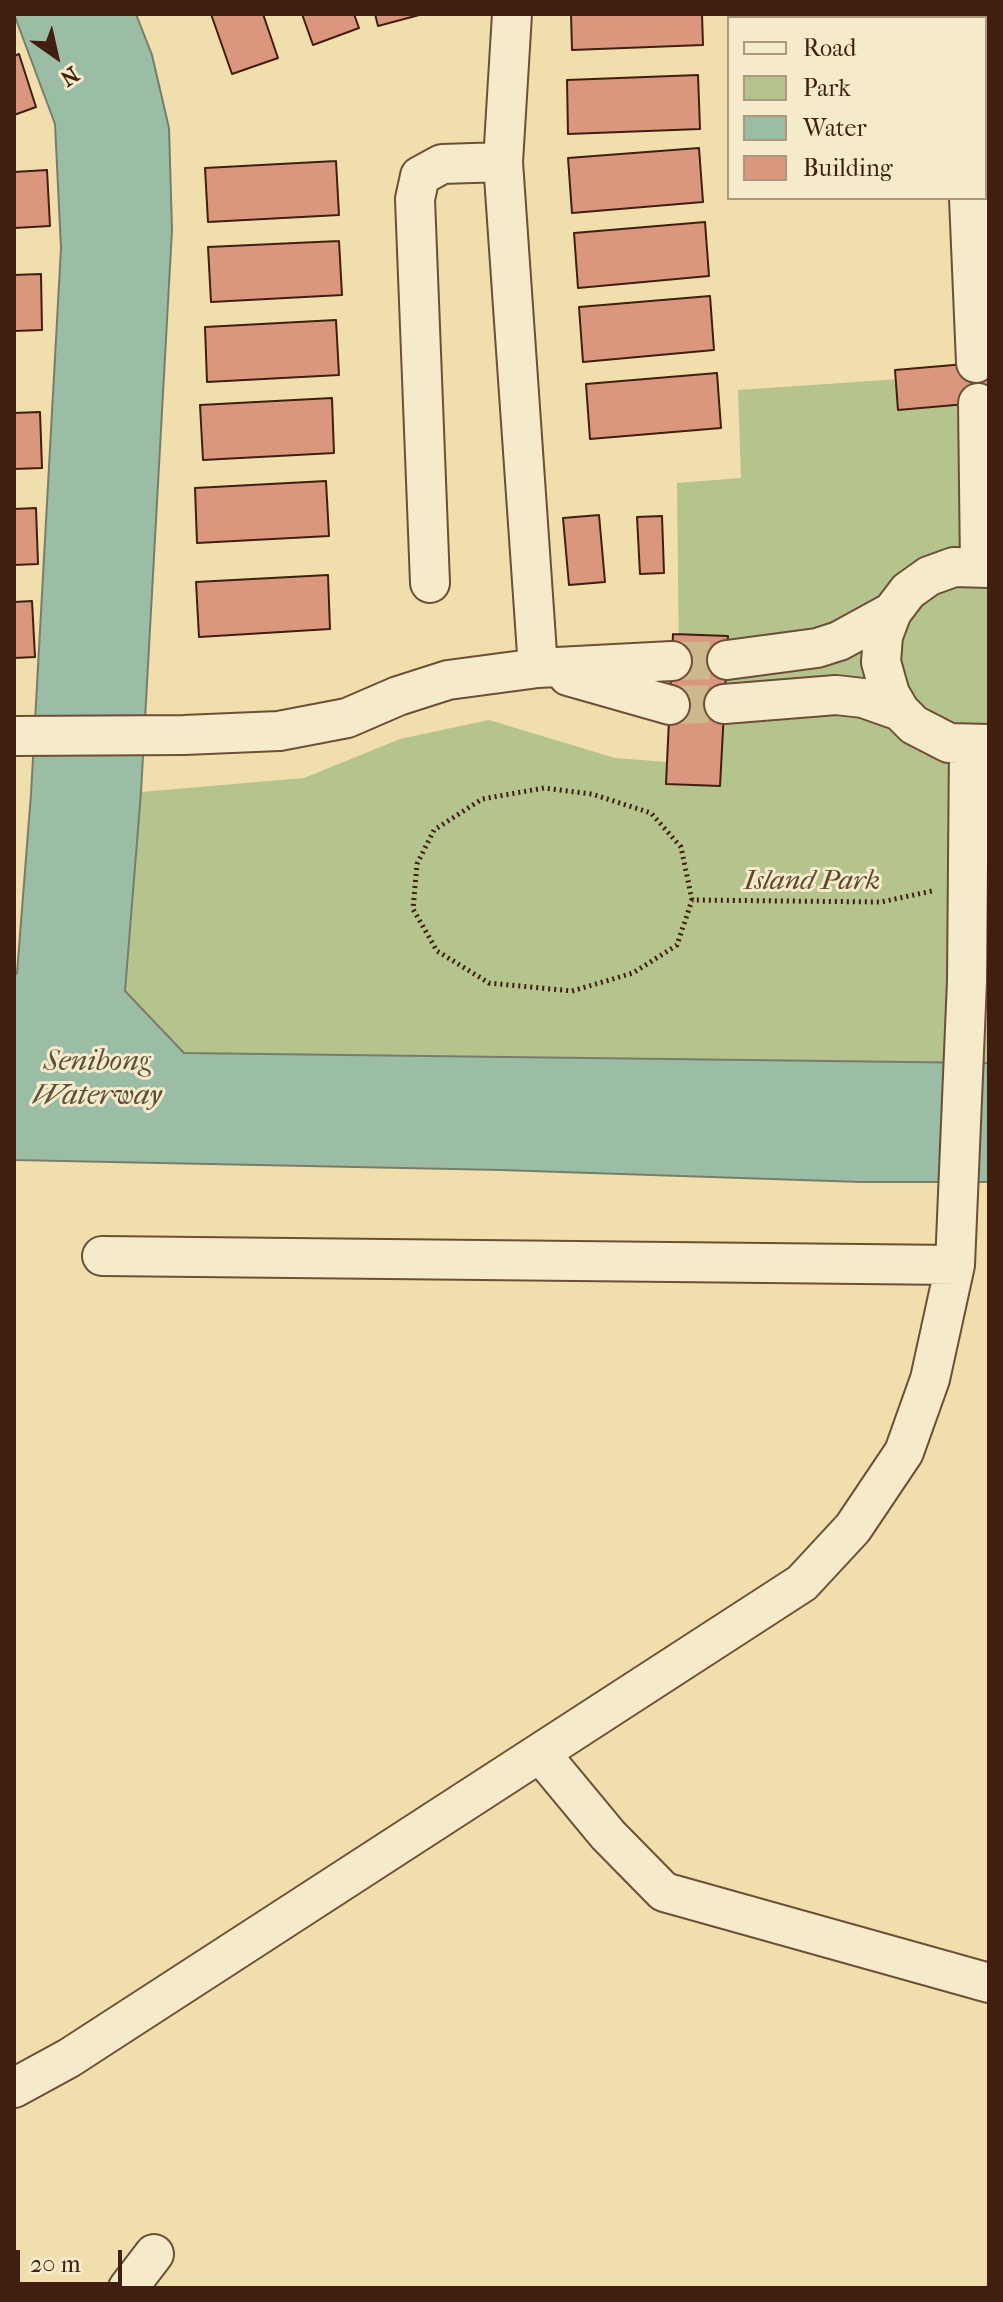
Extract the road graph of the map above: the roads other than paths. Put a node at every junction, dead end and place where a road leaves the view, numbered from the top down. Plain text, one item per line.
1 (512, 14) edge
2 (503, 162) junction
3 (969, 200) edge
4 (976, 363) dead end
5 (978, 403) dead end
6 (984, 567) edge
7 (430, 583) dead end
8 (892, 612) junction
9 (727, 660) tunnel mouth
10 (672, 661) tunnel mouth
11 (538, 668) junction
12 (724, 704) tunnel mouth
13 (670, 705) tunnel mouth
14 (900, 711) junction
15 (14, 736) edge
16 (979, 744) edge
17 (102, 1256) dead end
18 (955, 1265) junction
19 (540, 1753) junction
20 (989, 1983) edge
21 (14, 2088) edge
22 (154, 2254) dead end
23 (128, 2288) edge

1 - 2 street
2 - 7 street
2 - 11 street
3 - 4 street
5 - 6 street
6 - 8 street
8 - 9 street
8 - 14 street
10 - 11 street
11 - 13 street
11 - 15 street
12 - 14 street
14 - 16 street
16 - 18 street
17 - 18 street
18 - 19 street
19 - 20 street
19 - 21 street
22 - 23 street

